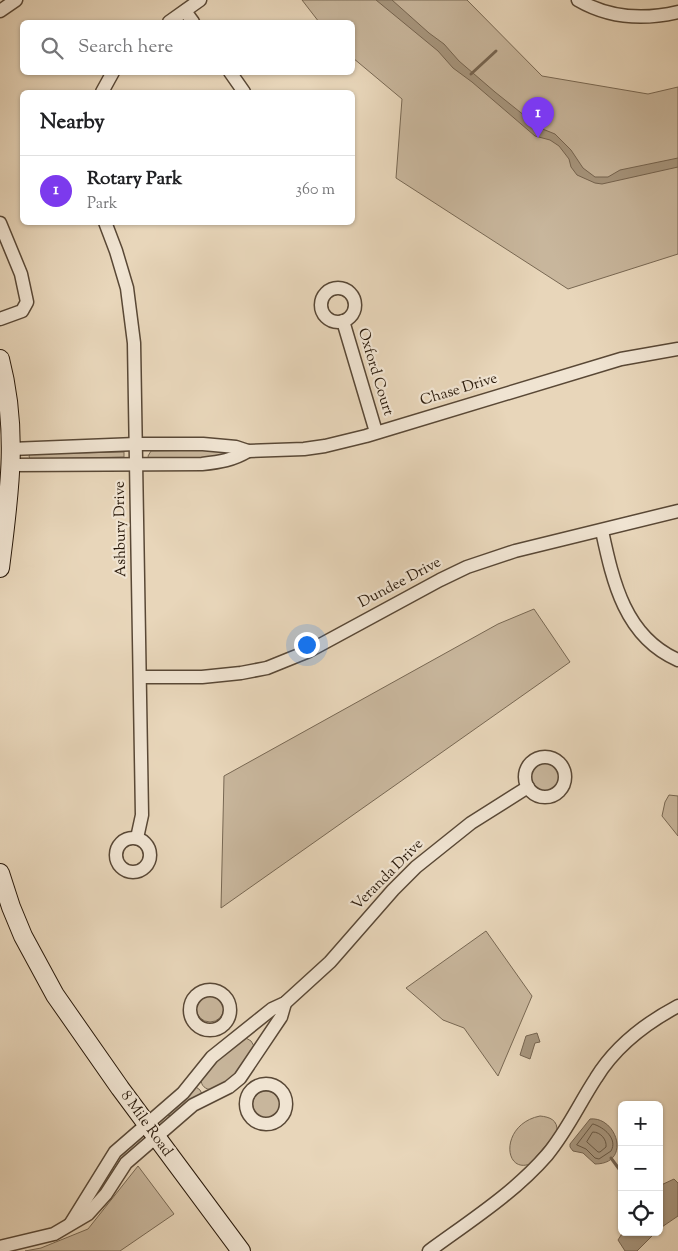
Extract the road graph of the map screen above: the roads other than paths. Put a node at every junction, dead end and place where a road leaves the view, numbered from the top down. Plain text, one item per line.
1 (16, 0) edge
2 (200, 0) edge
3 (578, 0) edge
4 (0, 11) edge
5 (185, 11) junction
6 (678, 12) edge
7 (172, 20) edge
8 (192, 20) edge
9 (111, 75) edge
10 (232, 75) edge
11 (103, 90) edge
12 (243, 90) edge
13 (0, 223) edge
14 (106, 225) edge
15 (0, 319) edge
16 (343, 321) dead end
17 (678, 349) edge
18 (0, 359) edge
19 (376, 432) junction
20 (136, 444) junction
21 (248, 451) junction
22 (11, 457) junction
23 (136, 465) junction
24 (678, 511) edge
25 (602, 530) junction
26 (0, 568) edge
27 (678, 660) edge
28 (141, 677) junction
29 (528, 787) dead end
30 (137, 838) dead end
31 (0, 873) edge
32 (285, 1003) junction
33 (678, 1006) edge
34 (224, 1024) dead end
35 (234, 1038) junction
36 (240, 1078) junction
37 (252, 1090) dead end
38 (151, 1131) junction
39 (0, 1247) edge
40 (241, 1251) edge
41 (429, 1251) edge

1 - 4 street
2 - 5 street
3 - 6 street
5 - 7 street
5 - 8 street
9 - 11 street
10 - 12 street
13 - 15 street
14 - 20 street, Ashbury Drive
16 - 19 street, Oxford Court
17 - 19 street, Chase Drive
18 - 22 main road
19 - 21 street, Chase Drive
20 - 21 street, Chase Drive
20 - 22 street, Chase Drive
20 - 23 street, Ashbury Drive
21 - 23 street, Chase Drive
22 - 23 street, Chase Drive
22 - 26 main road
23 - 28 street, Ashbury Drive
24 - 25 street, Dundee Drive
25 - 27 street
25 - 28 street, Dundee Drive
28 - 30 street, Ashbury Drive
29 - 32 street, Veranda Drive
31 - 38 main road, 8 Mile Road
32 - 35 street, Veranda Drive
32 - 36 street, Veranda Drive
33 - 41 street
34 - 35 street
35 - 38 street, Veranda Drive
36 - 37 street
36 - 38 street, Veranda Drive
38 - 39 street
38 - 40 main road, 8 Mile Road

